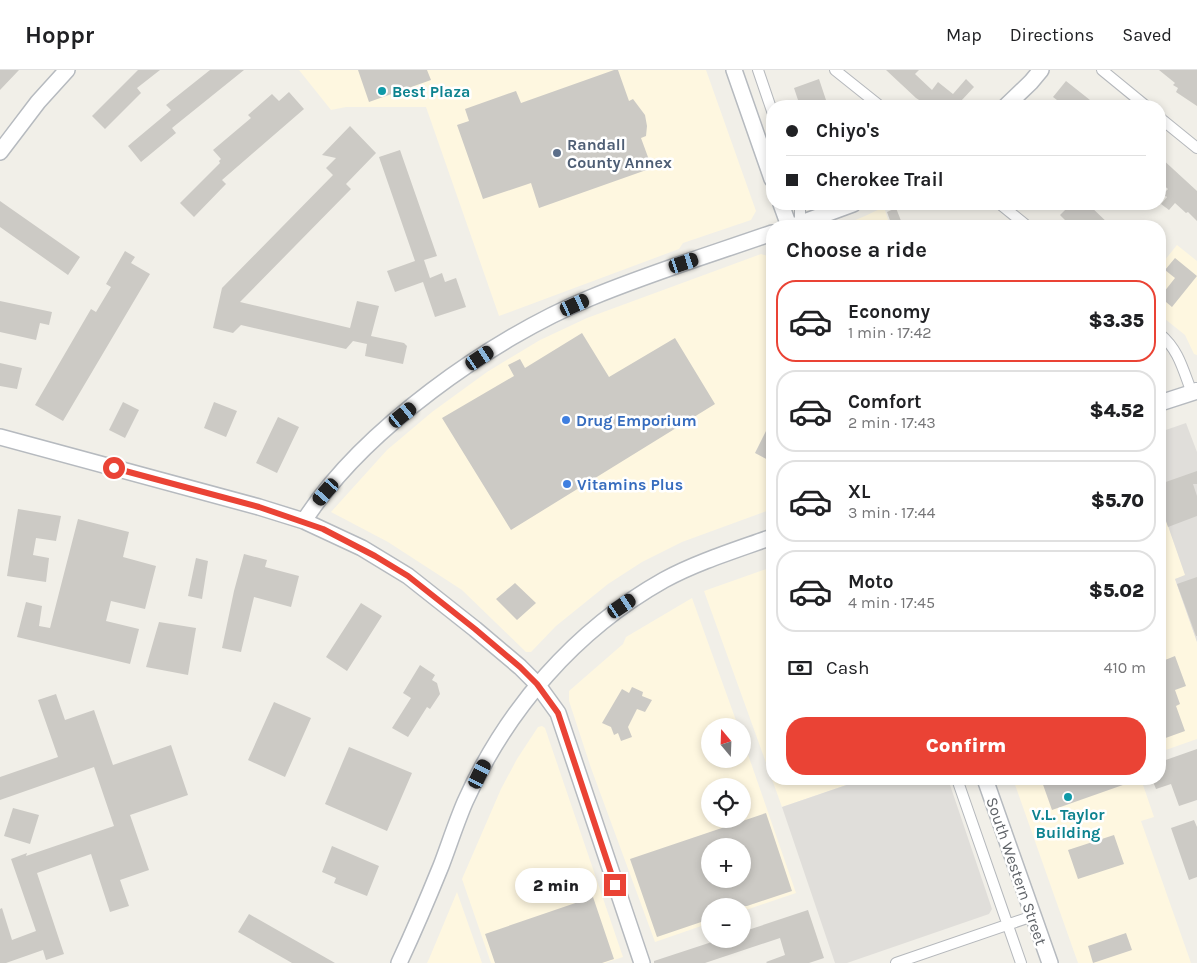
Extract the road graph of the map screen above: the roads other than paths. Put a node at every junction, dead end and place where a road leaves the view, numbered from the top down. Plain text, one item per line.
1 (67, 70) edge
2 (734, 70) edge
3 (758, 70) edge
4 (836, 70) edge
5 (1041, 70) edge
6 (1102, 70) edge
7 (768, 100) edge
8 (873, 100) edge
9 (1012, 100) edge
10 (1139, 100) edge
11 (1166, 123) edge
12 (1197, 148) edge
13 (0, 152) edge
14 (766, 162) edge
15 (836, 210) edge
16 (1007, 210) edge
17 (808, 220) edge
18 (1020, 220) edge
19 (766, 235) edge
20 (1166, 339) edge
21 (1195, 390) edge
22 (1166, 401) edge
23 (0, 437) edge
24 (304, 521) junction
25 (766, 539) edge
26 (537, 684) junction
27 (959, 785) edge
28 (987, 785) edge
29 (1033, 916) junction
30 (1008, 924) junction
31 (399, 963) edge
32 (642, 963) edge
33 (896, 963) edge
34 (1021, 963) edge
35 (1050, 963) edge

1 - 13 main road
2 - 14 main road
3 - 7 street
4 - 8 street
5 - 9 main road
6 - 10 street
11 - 12 street
15 - 17 main road
16 - 18 street
19 - 24 main road
20 - 21 street
21 - 22 main road
23 - 24 main road
24 - 26 main road
25 - 26 main road
26 - 31 main road
26 - 32 main road
27 - 30 street, South Western Street
28 - 29 main road, South Western Street
29 - 30 street
29 - 35 main road, South Western Street
30 - 33 street
30 - 34 street, South Western Street

